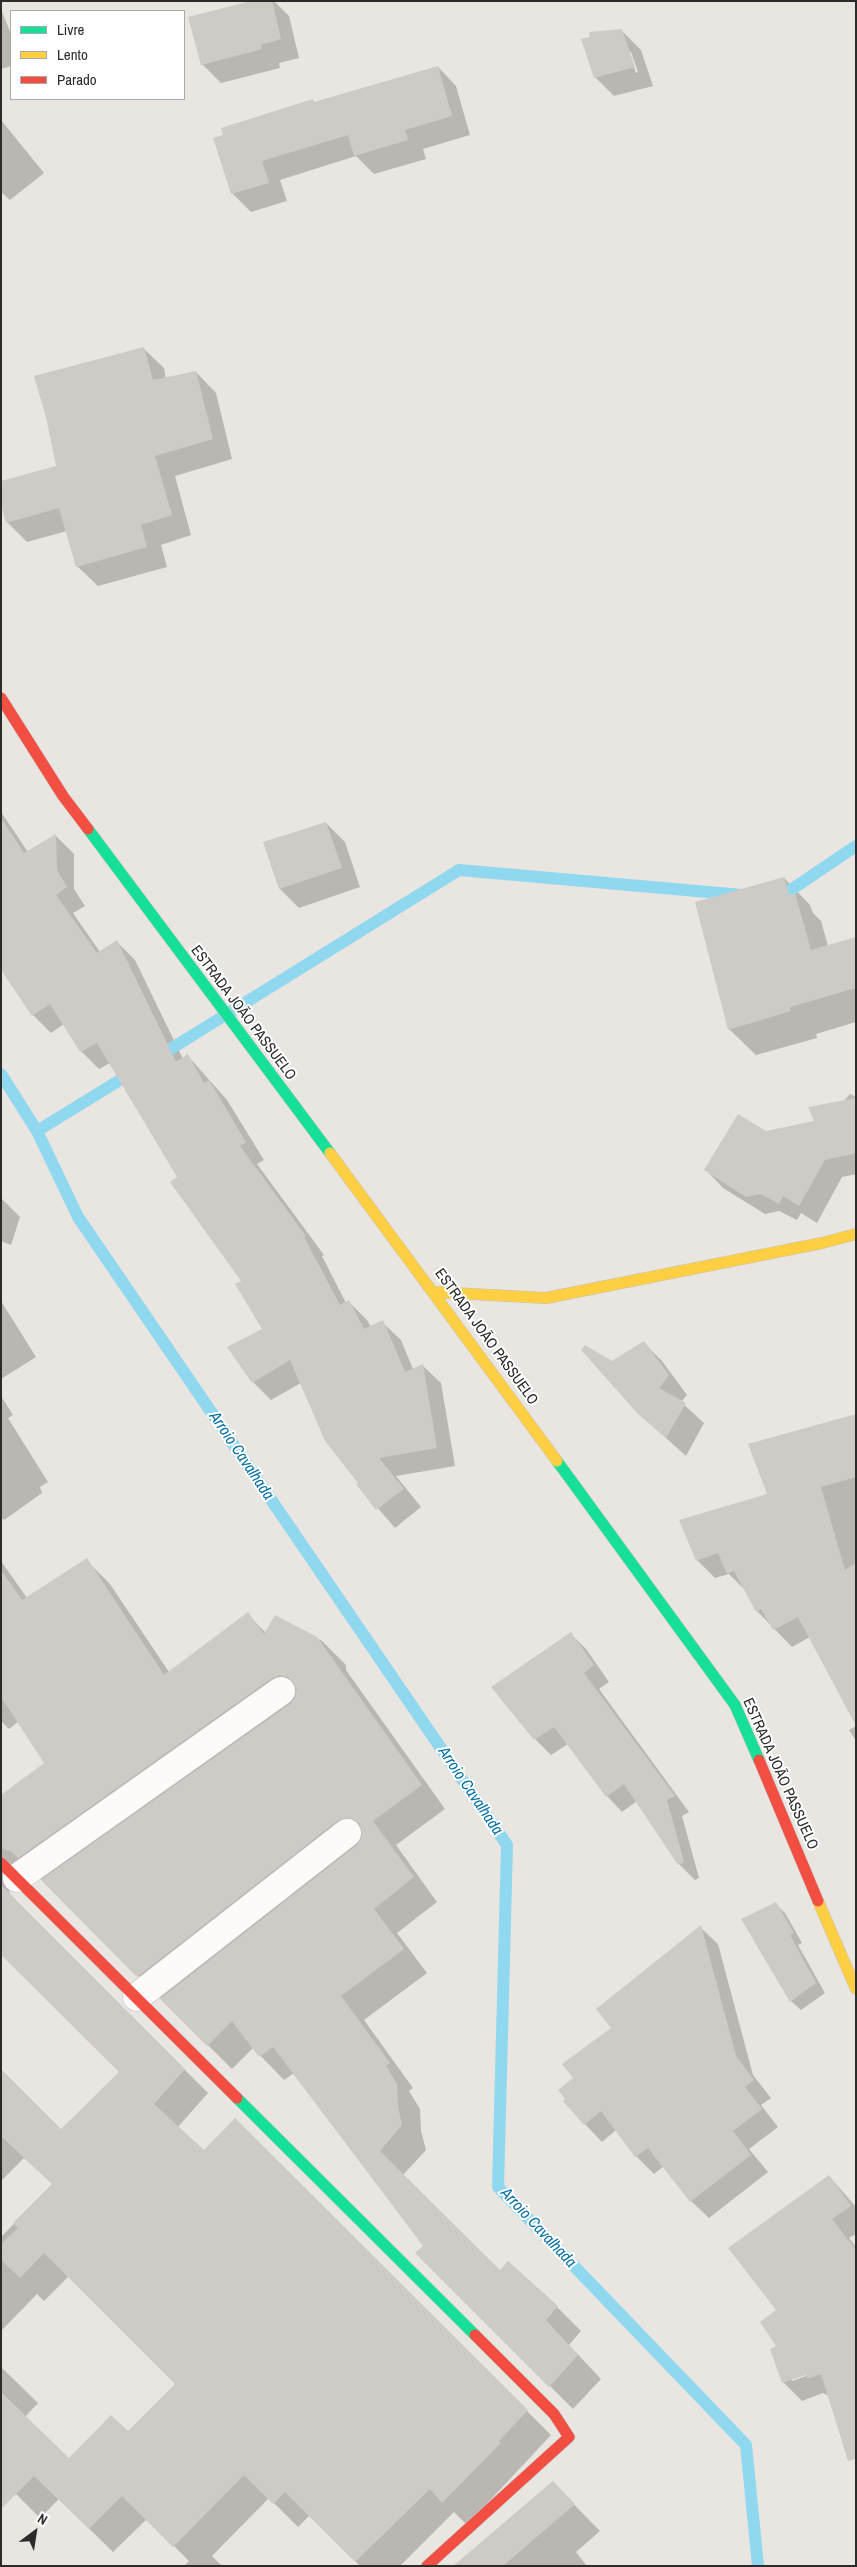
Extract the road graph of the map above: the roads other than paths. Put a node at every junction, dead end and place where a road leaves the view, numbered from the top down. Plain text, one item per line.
1 (1, 698) edge
2 (10, 730) dead end
3 (27, 741) junction
4 (856, 1234) edge
5 (434, 1292) junction
6 (280, 1691) dead end
7 (347, 1833) dead end
8 (9, 1871) edge
9 (856, 1989) edge
10 (138, 1997) junction
11 (427, 2566) edge

1 - 3 street, ESTRADA JOÃO PASSUELO
2 - 3 street, ESTRADA JOÃO PASSUELO
3 - 5 street, ESTRADA JOÃO PASSUELO
4 - 5 street
5 - 9 street, ESTRADA JOÃO PASSUELO
6 - 8 street
7 - 10 street
8 - 10 street
10 - 11 street

